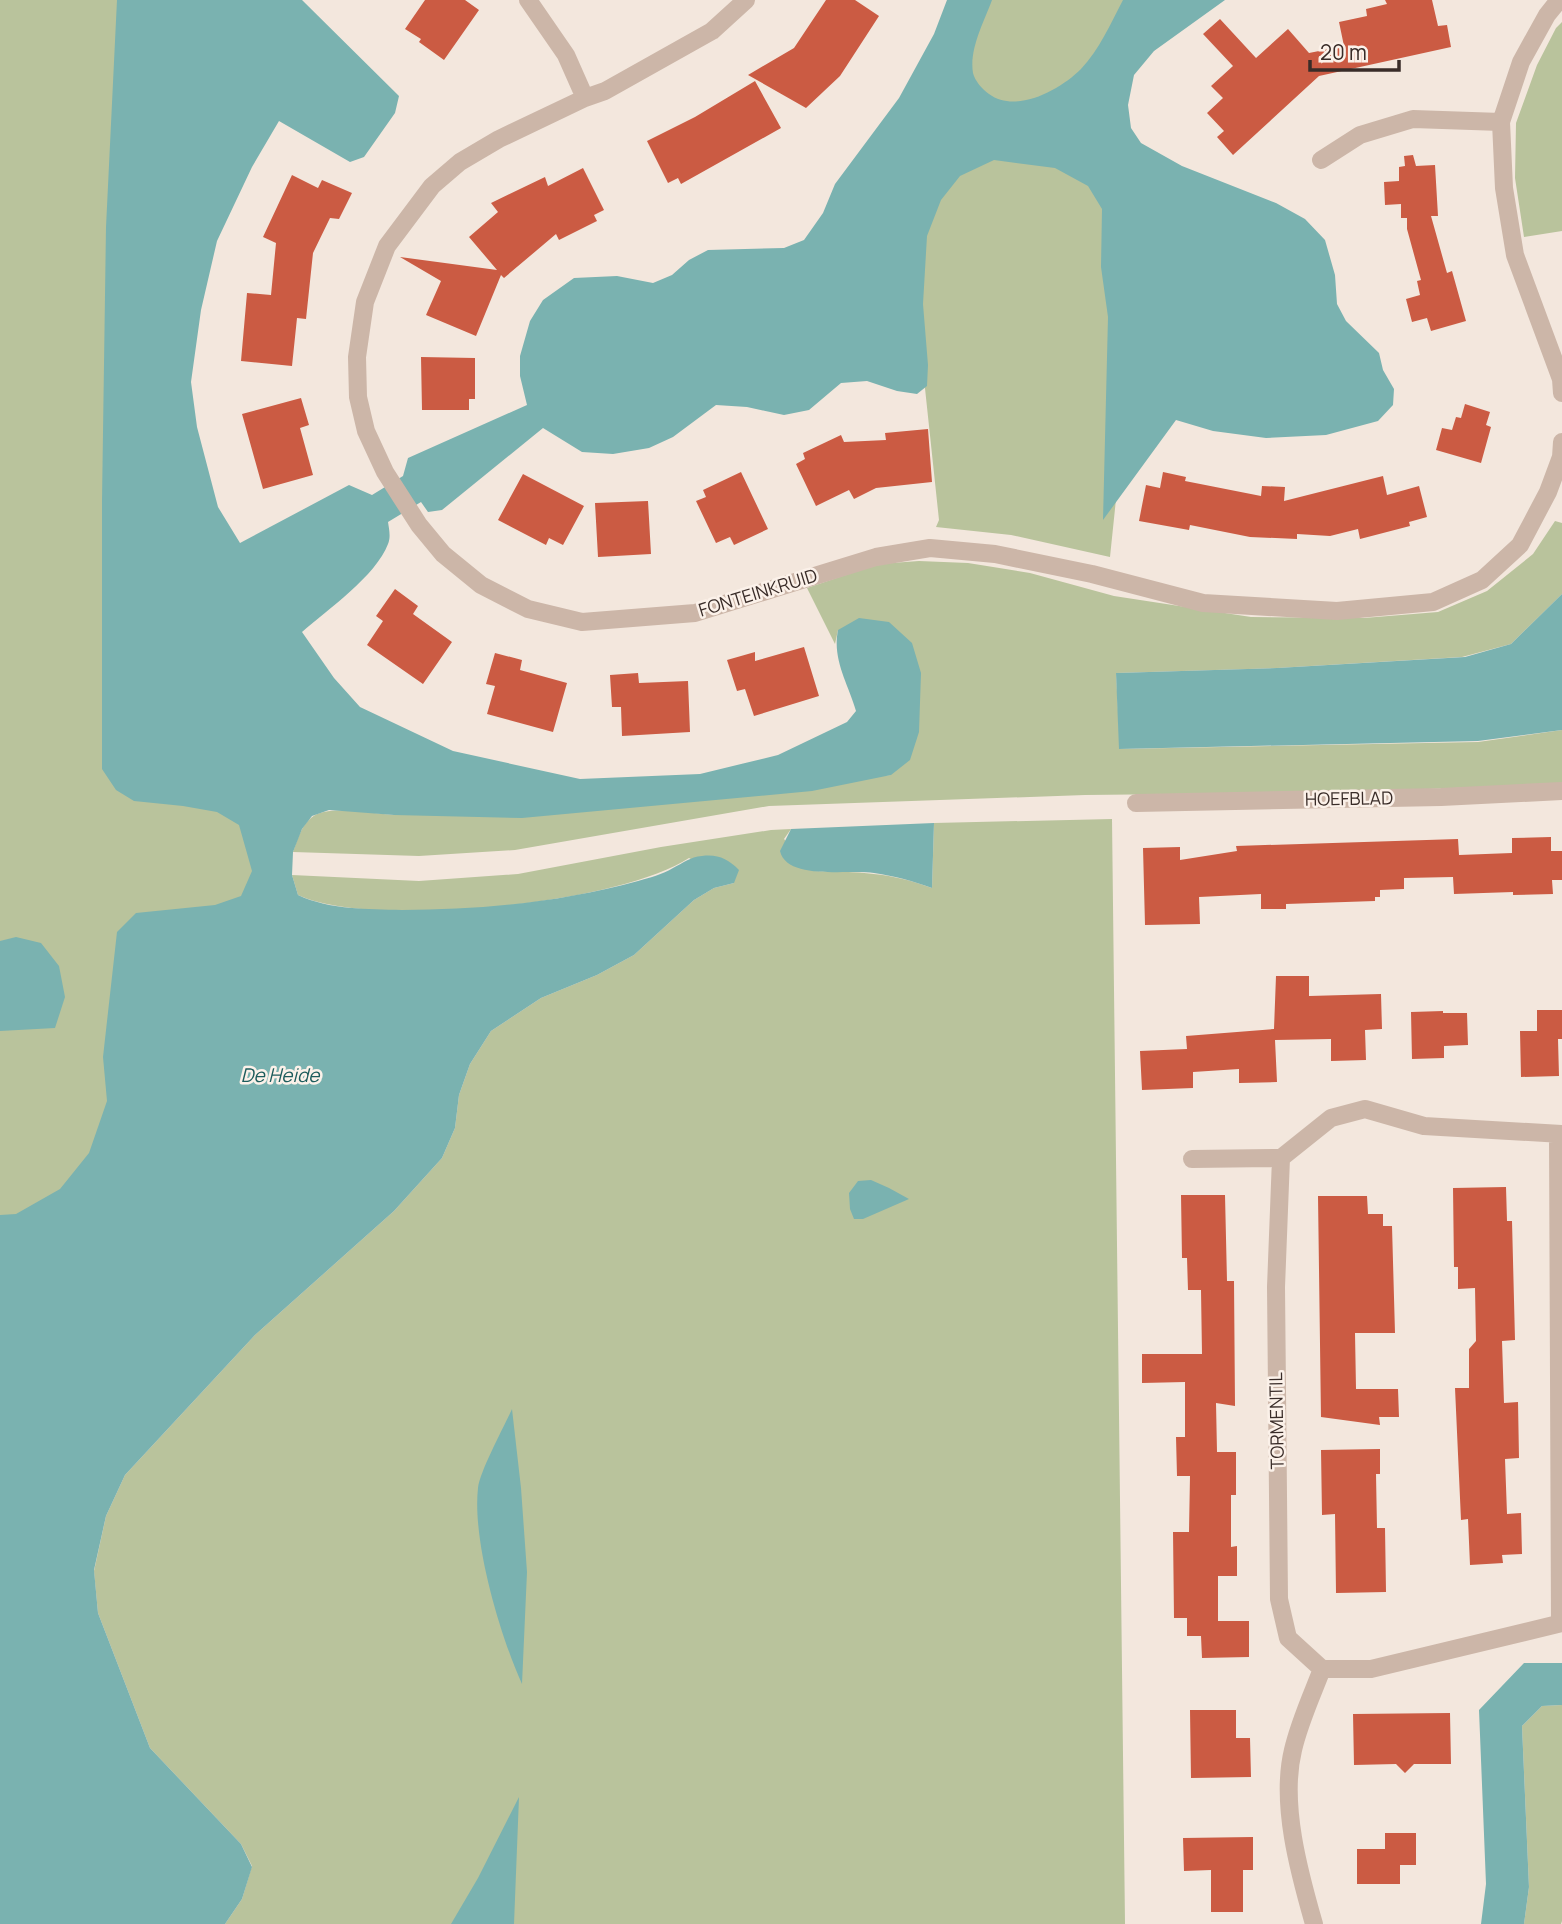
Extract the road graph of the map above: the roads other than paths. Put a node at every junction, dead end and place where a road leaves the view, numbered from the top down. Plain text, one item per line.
1 (528, 0) edge
2 (746, 0) edge
3 (1559, 0) edge
4 (585, 98) junction
5 (1501, 122) junction
6 (1321, 160) dead end
7 (1562, 383) edge
8 (1562, 442) edge
9 (1562, 791) edge
10 (1136, 803) dead end
11 (1560, 1134) edge
12 (1281, 1158) junction
13 (1192, 1159) dead end
14 (1561, 1623) edge
15 (1322, 1669) junction
16 (1314, 1924) edge

1 - 4 street
2 - 4 street, FONTEINKRUID
3 - 5 street
4 - 8 street, FONTEINKRUID
5 - 6 street
5 - 7 street
9 - 10 street, HOEFBLAD
11 - 12 street
11 - 14 street
12 - 13 street
12 - 15 street, TORMENTIL
14 - 15 street
15 - 16 street

